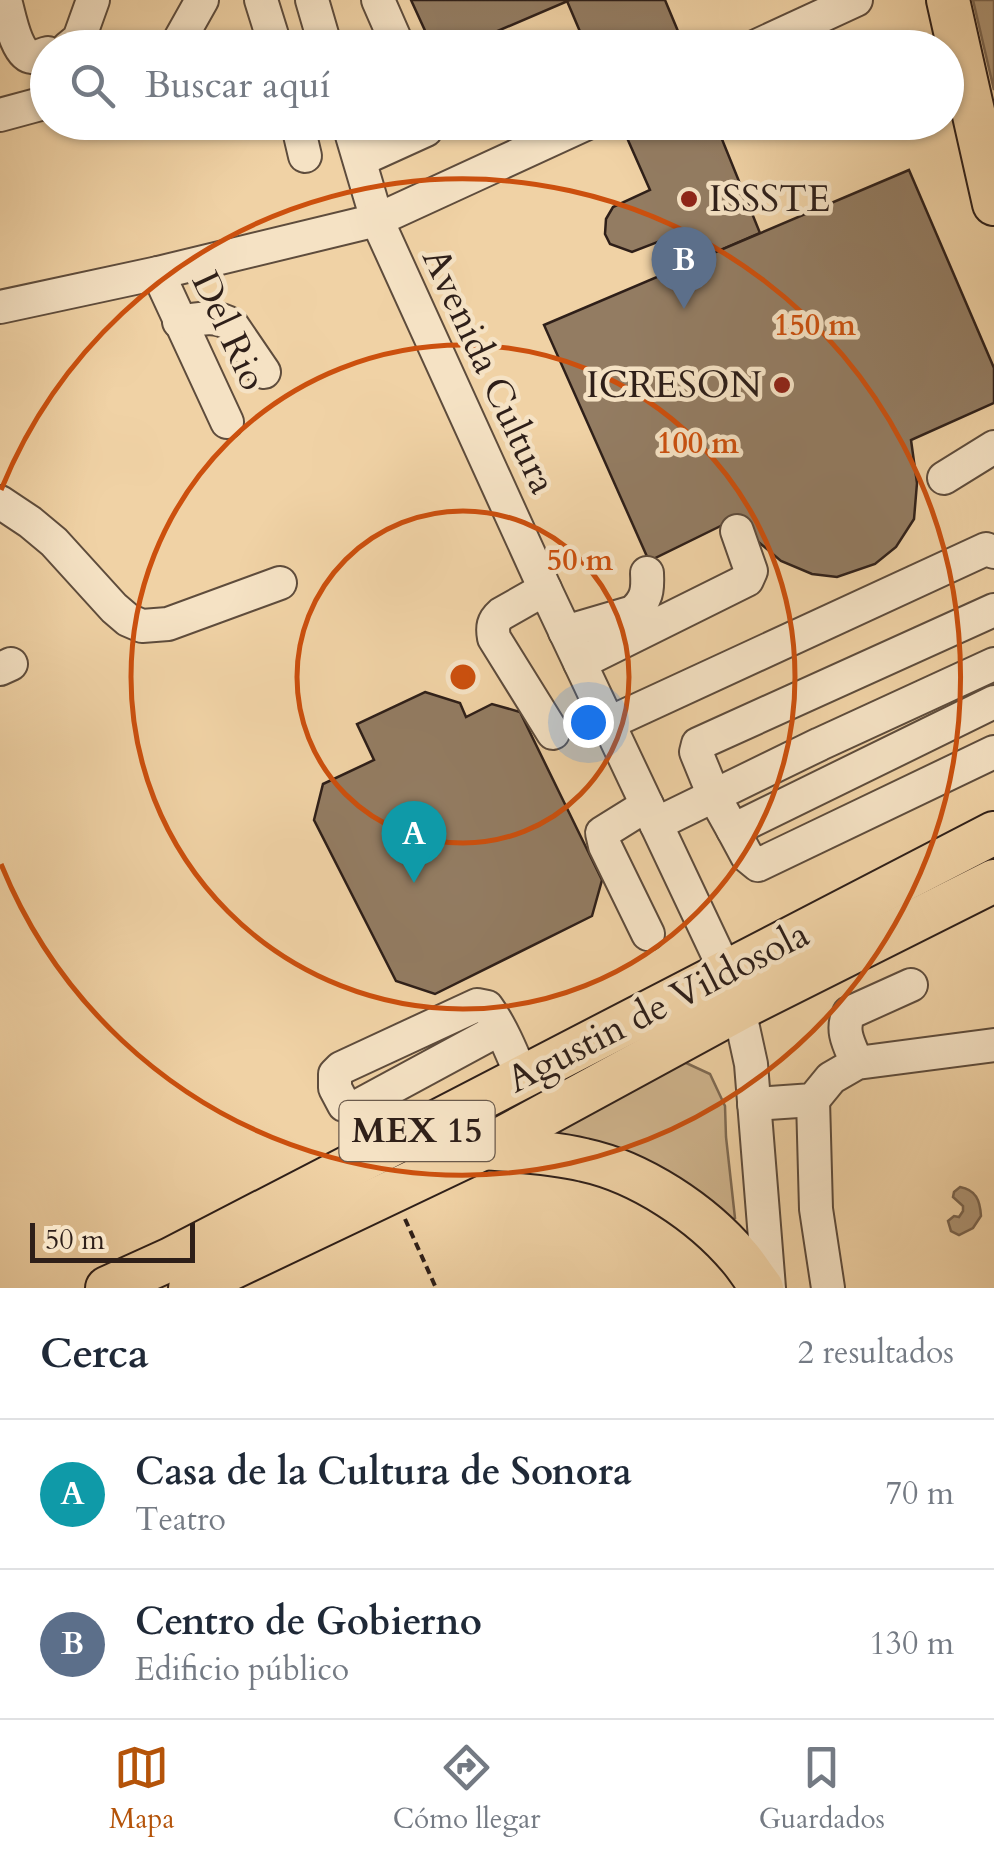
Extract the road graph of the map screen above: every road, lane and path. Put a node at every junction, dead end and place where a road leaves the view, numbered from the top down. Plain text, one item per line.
1 (94, 0) edge
2 (202, 0) edge
3 (261, 0) edge
4 (312, 0) edge
5 (378, 0) edge
6 (856, 0) edge
7 (948, 0) edge
8 (18, 4) edge
9 (82, 30) edge
10 (184, 30) edge
11 (270, 30) edge
12 (321, 30) edge
13 (391, 30) edge
14 (791, 30) edge
15 (955, 30) edge
16 (30, 57) edge
17 (964, 71) edge
18 (30, 107) edge
19 (0, 115) edge
20 (301, 140) edge
21 (354, 140) edge
22 (404, 140) edge
23 (551, 140) edge
24 (305, 156) dead end
25 (360, 160) junction
26 (994, 204) edge
27 (377, 220) junction
28 (158, 273) junction
29 (0, 306) edge
30 (180, 322) junction
31 (264, 372) dead end
32 (227, 422) dead end
33 (994, 448) edge
34 (944, 478) dead end
35 (0, 502) edge
36 (737, 532) dead end
37 (994, 552) edge
38 (646, 573) dead end
39 (280, 582) dead end
40 (545, 589) junction
41 (994, 610) edge
42 (565, 632) junction
43 (580, 663) junction
44 (994, 664) edge
45 (994, 702) edge
46 (609, 723) junction
47 (553, 734) dead end
48 (994, 752) edge
49 (714, 796) junction
50 (652, 814) junction
51 (732, 830) junction
52 (994, 833) edge
53 (994, 881) edge
54 (648, 934) dead end
55 (911, 985) dead end
56 (732, 991) junction
57 (491, 1034) dead end
58 (994, 1045) edge
59 (857, 1063) junction
60 (514, 1082) junction
61 (813, 1100) junction
62 (754, 1104) junction
63 (484, 1148) junction
64 (392, 1192) junction
65 (107, 1288) edge
66 (190, 1288) edge
67 (436, 1288) edge
68 (762, 1288) edge
69 (770, 1288) edge
70 (828, 1288) edge

1 - 9 street
2 - 10 street
3 - 11 street
4 - 12 street
5 - 13 street
6 - 14 street
7 - 15 main road
8 - 16 street
17 - 26 main road
18 - 19 street
20 - 24 street
21 - 25 street, Avenida Cultura
22 - 25 street
23 - 27 street
25 - 27 street, Avenida Cultura
27 - 28 street
27 - 40 street, Avenida Cultura
28 - 29 street
28 - 30 street, Del Rio
30 - 31 street
30 - 32 street, Del Rio
33 - 34 street
35 - 39 street
36 - 43 street
37 - 46 street
38 - 42 street
40 - 42 street, Avenida Cultura
40 - 47 street
41 - 49 street
42 - 43 street, Avenida Cultura
43 - 46 street, Avenida Cultura
44 - 49 street
45 - 51 street
46 - 50 street, Avenida Cultura
48 - 51 street
49 - 50 street
49 - 51 street
50 - 54 street
50 - 56 street, Avenida Cultura
52 - 56 main road, Agustin de Vildosola / MEX 15
53 - 56 main road, Agustin de Vildosola / MEX 15
55 - 59 street
56 - 60 main road, Agustin de Vildosola / MEX 15
56 - 62 street, Avenida Cultura
56 - 63 main road, Agustin de Vildosola / MEX 15
57 - 60 street
58 - 59 street
59 - 61 street
60 - 65 main road, Agustin de Vildosola / MEX 15
61 - 62 street
61 - 70 street
62 - 69 street, Avenida Cultura
63 - 64 main road, Agustin de Vildosola / MEX 15
63 - 68 main road
64 - 66 main road, Agustin de Vildosola / MEX 15
64 - 67 path

